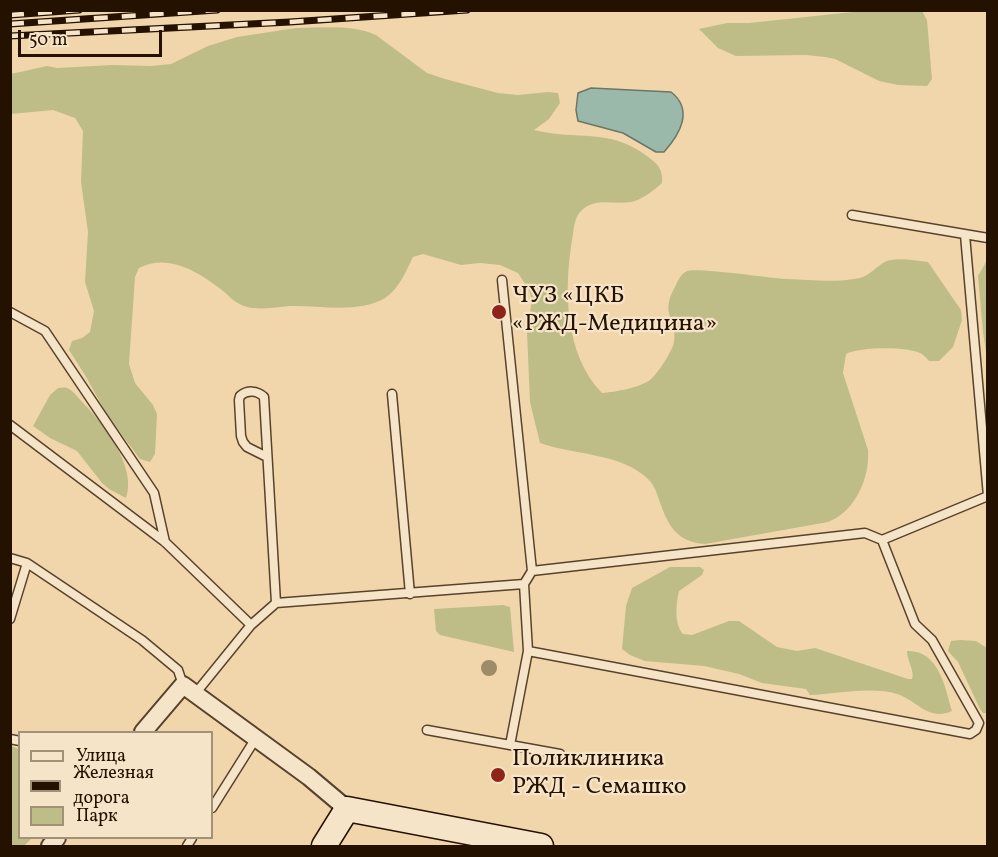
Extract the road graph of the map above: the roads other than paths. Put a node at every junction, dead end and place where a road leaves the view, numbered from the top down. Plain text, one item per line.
1 (852, 215) dead end
2 (965, 235) junction
3 (987, 238) edge
4 (502, 280) dead end
5 (10, 312) edge
6 (392, 394) dead end
7 (10, 425) edge
8 (267, 457) junction
9 (882, 540) junction
10 (165, 542) junction
11 (10, 558) edge
12 (27, 563) junction
13 (532, 571) junction
14 (524, 584) junction
15 (410, 594) junction
16 (276, 603) junction
17 (10, 620) edge
18 (251, 626) junction
19 (528, 651) junction
20 (189, 689) junction
21 (427, 730) dead end
22 (144, 731) edge
23 (256, 738) junction
24 (510, 745) junction
25 (560, 754) dead end
26 (213, 806) edge
27 (347, 809) junction
28 (514, 844) edge
29 (324, 846) edge
30 (541, 846) edge

1 - 2 lane
2 - 3 lane
2 - 9 lane
4 - 13 lane
5 - 10 lane
6 - 15 lane
7 - 10 lane
8 - 8 lane
8 - 16 lane
9 - 13 lane
9 - 19 lane
10 - 18 lane
11 - 12 lane
12 - 17 lane
12 - 20 lane
13 - 14 lane
14 - 15 lane
14 - 19 lane
15 - 16 lane
16 - 18 lane
18 - 20 lane
19 - 24 lane
20 - 22 street
20 - 23 street
21 - 24 lane
23 - 26 lane
23 - 27 street
24 - 25 lane
27 - 28 street
27 - 29 street
28 - 30 street

